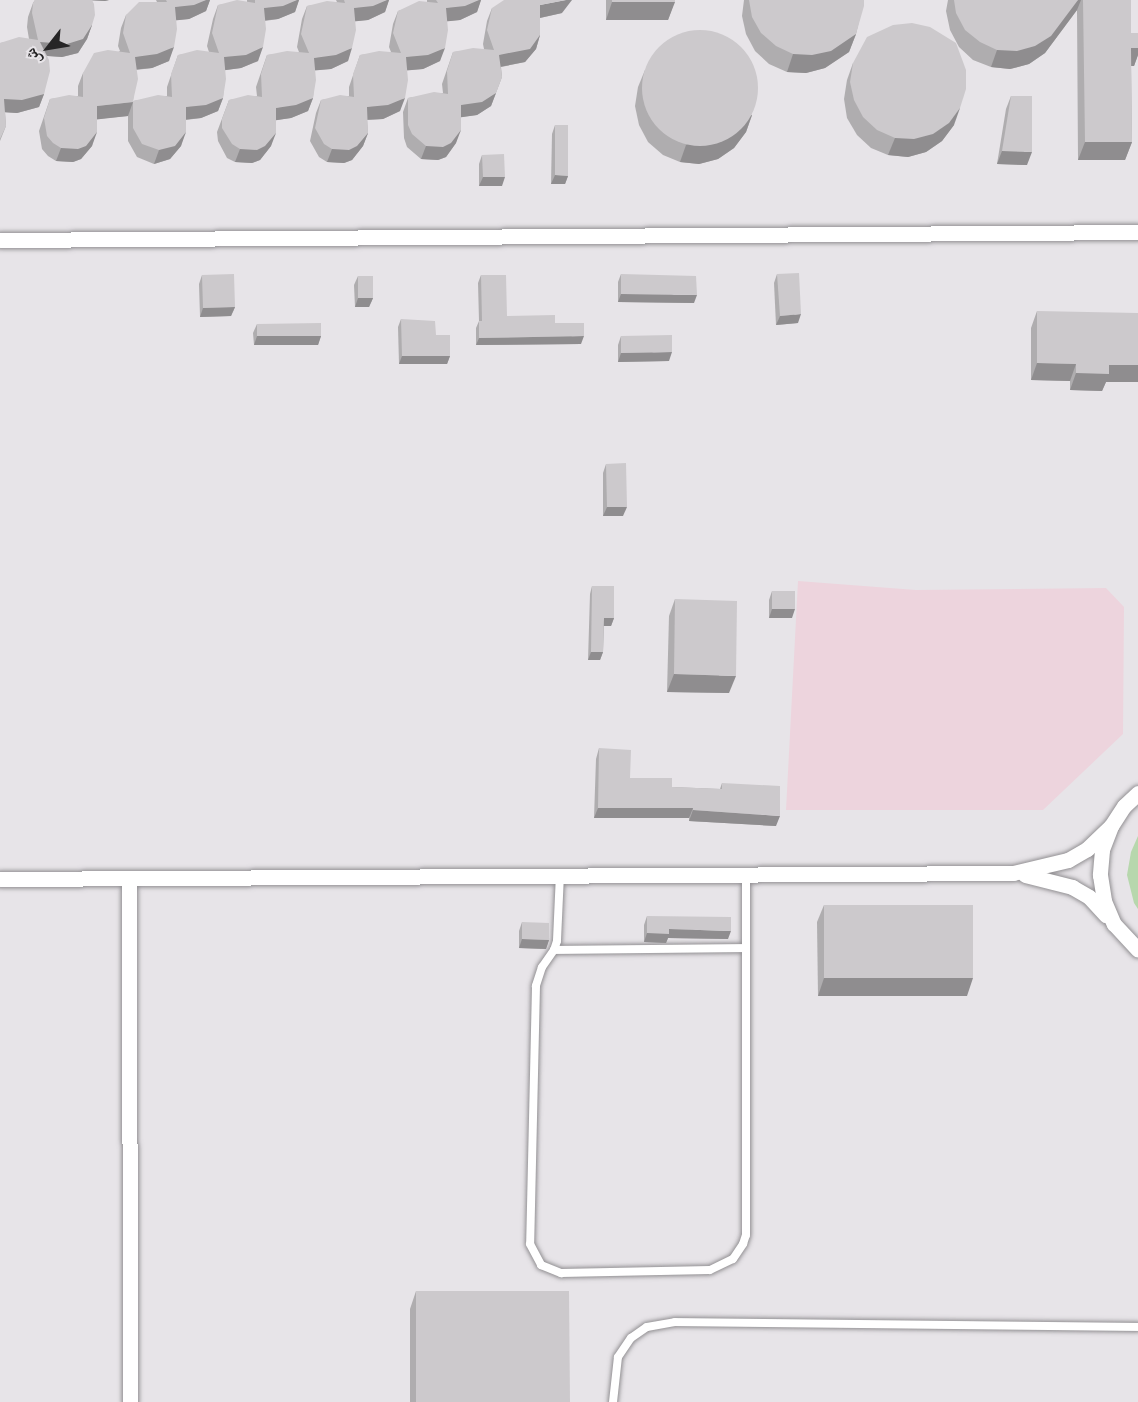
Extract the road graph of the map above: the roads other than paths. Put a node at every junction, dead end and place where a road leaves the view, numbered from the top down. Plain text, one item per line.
1 (1138, 232) edge
2 (0, 240) edge
3 (1138, 793) edge
4 (1111, 826) junction
5 (1013, 873) junction
6 (561, 874) junction
7 (746, 874) junction
8 (129, 878) junction
9 (0, 879) edge
10 (1114, 924) junction
11 (746, 948) junction
12 (554, 950) junction
13 (1138, 950) edge
14 (1138, 1327) edge
15 (130, 1402) edge
16 (613, 1402) edge

1 - 2 street
3 - 4 street
4 - 5 street
4 - 10 street
5 - 7 street
5 - 10 street
6 - 7 street
6 - 8 street
6 - 12 lane
7 - 11 lane
8 - 9 street
8 - 15 street
10 - 13 street
11 - 12 lane
11 - 12 lane
14 - 16 lane

